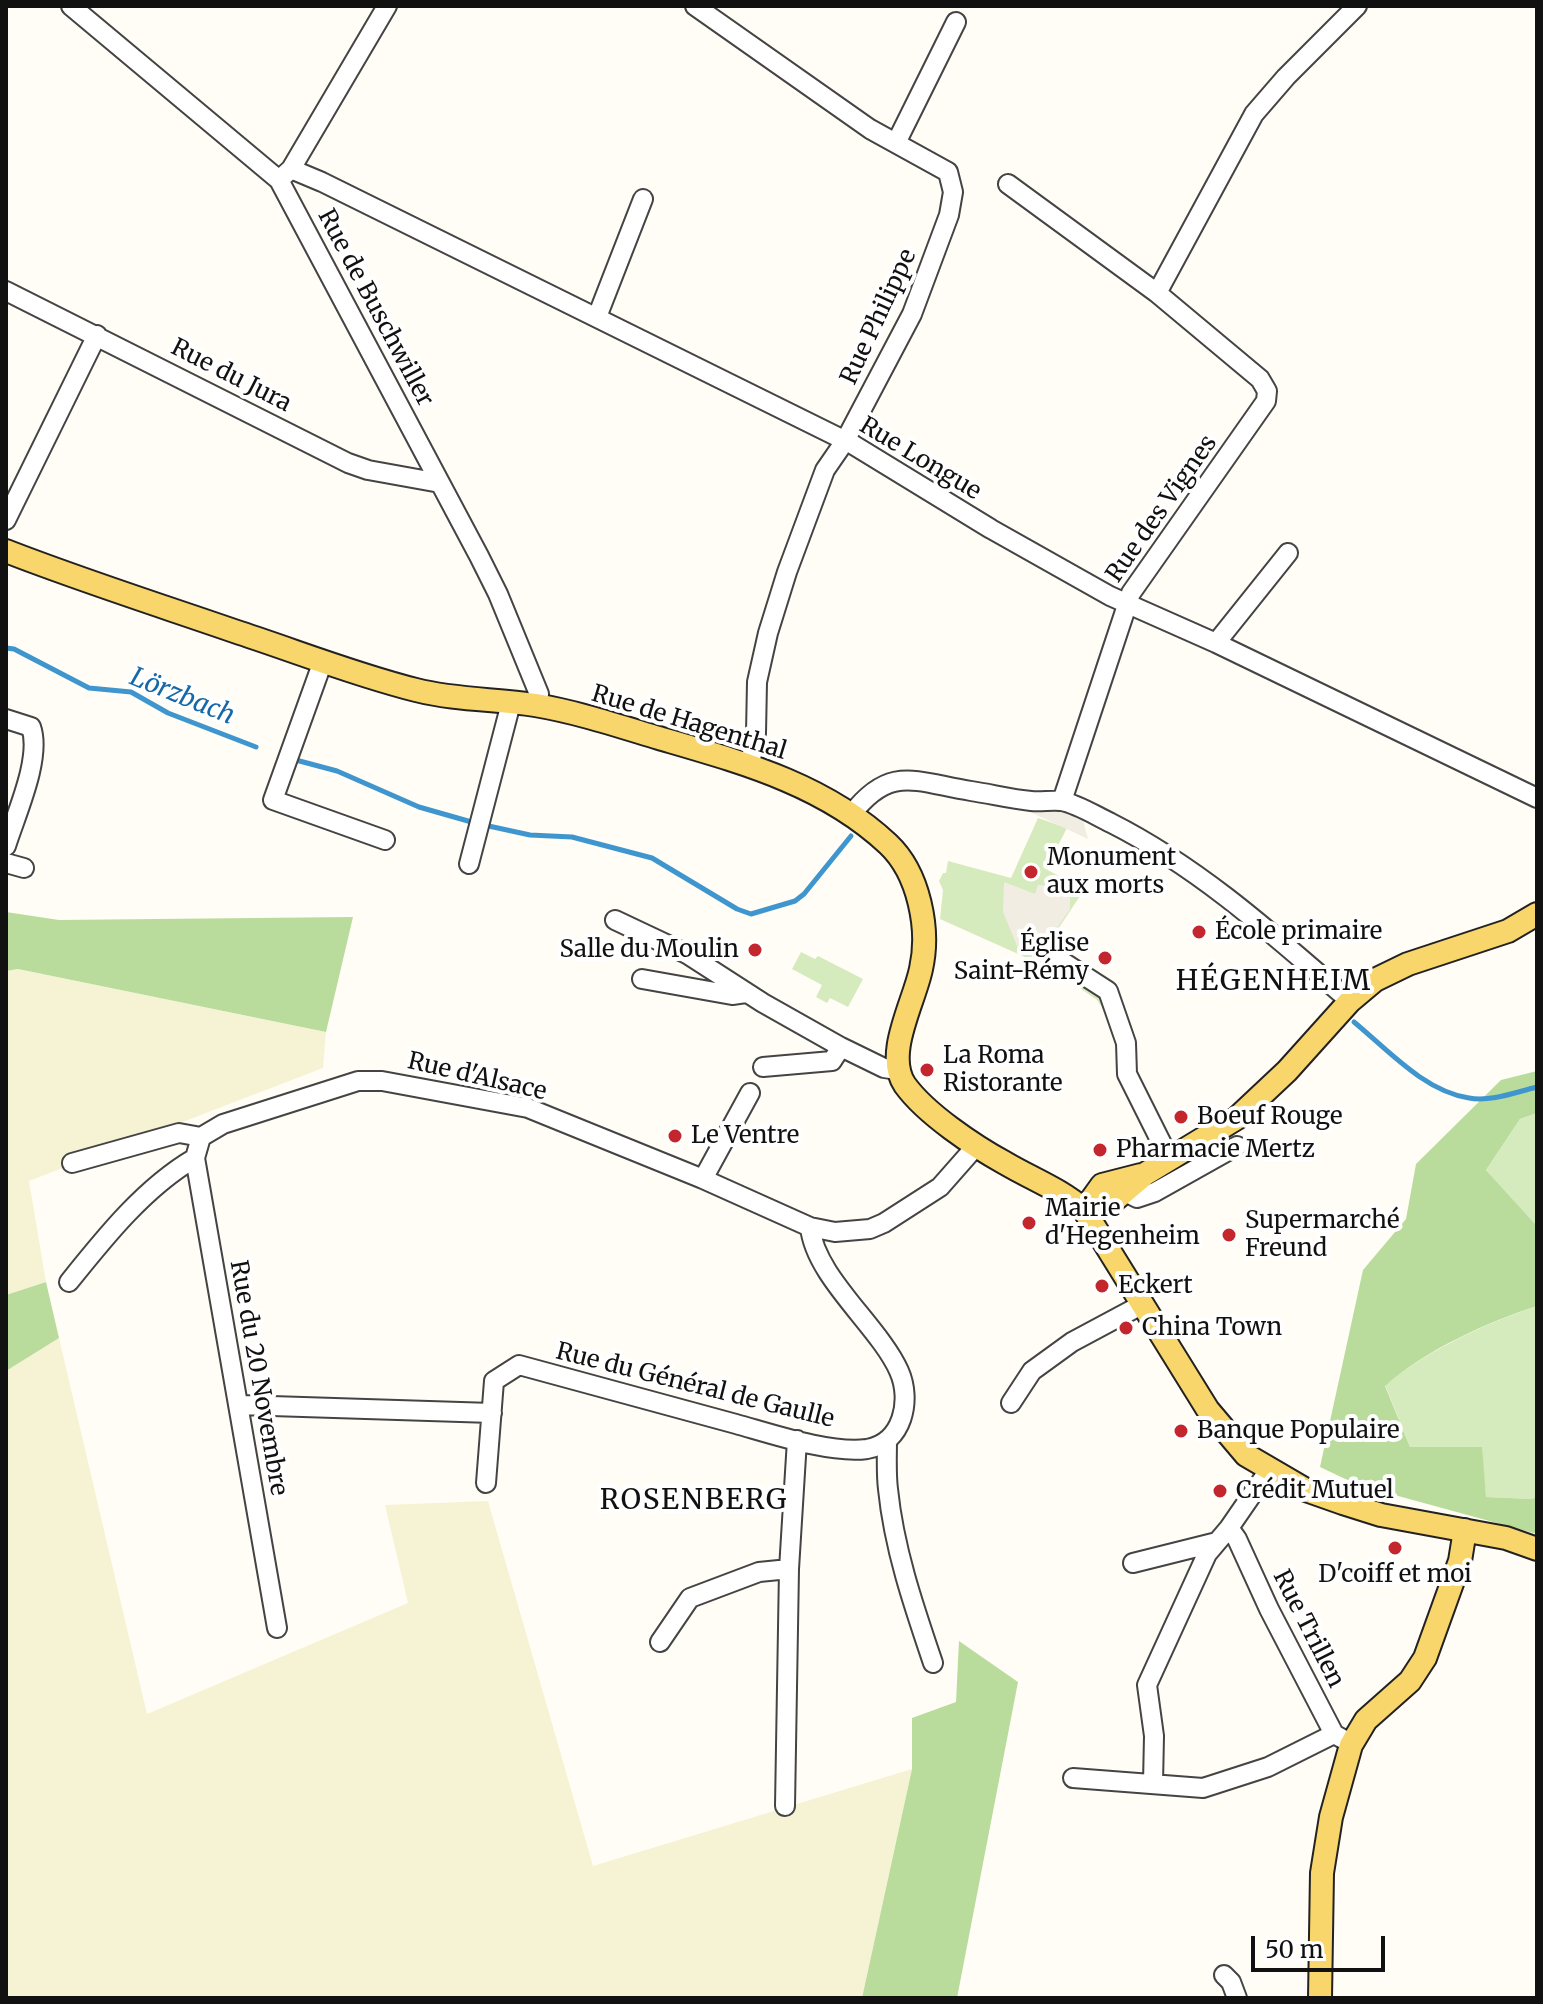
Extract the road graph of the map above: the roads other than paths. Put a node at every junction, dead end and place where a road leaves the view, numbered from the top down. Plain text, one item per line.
1 (71, 6) edge
2 (387, 6) edge
3 (695, 6) edge
4 (1357, 6) edge
5 (956, 22) dead end
6 (896, 143) junction
7 (285, 175) junction
8 (1008, 184) dead end
9 (643, 199) dead end
10 (6, 291) edge
11 (1157, 293) junction
12 (597, 317) junction
13 (97, 335) junction
14 (845, 441) junction
15 (440, 483) junction
16 (6, 520) edge
17 (6, 551) edge
18 (1288, 553) dead end
19 (1126, 604) junction
20 (1216, 643) junction
21 (323, 661) junction
22 (511, 703) junction
23 (538, 706) junction
24 (6, 719) edge
25 (750, 764) junction
26 (1537, 798) edge
27 (1062, 801) junction
28 (851, 815) junction
29 (385, 840) dead end
30 (6, 846) edge
31 (469, 864) dead end
32 (1537, 914) edge
33 (615, 920) dead end
34 (1043, 949) dead end
35 (642, 979) dead end
36 (746, 993) junction
37 (1350, 1001) junction
38 (841, 1047) junction
39 (763, 1067) dead end
40 (897, 1070) junction
41 (750, 1093) dead end
42 (201, 1137) junction
43 (977, 1145) junction
44 (1237, 1146) dead end
45 (195, 1158) junction
46 (1170, 1160) junction
47 (72, 1163) dead end
48 (1145, 1174) junction
49 (703, 1179) junction
50 (1125, 1192) junction
51 (1084, 1210) junction
52 (810, 1227) junction
53 (69, 1282) dead end
54 (1143, 1304) junction
55 (1011, 1403) dead end
56 (240, 1405) junction
57 (492, 1413) junction
58 (797, 1440) junction
59 (887, 1440) junction
60 (1269, 1470) junction
61 (486, 1483) dead end
62 (1465, 1530) junction
63 (1223, 1535) junction
64 (1537, 1549) edge
65 (1133, 1563) dead end
66 (789, 1569) junction
67 (277, 1628) dead end
68 (660, 1642) dead end
69 (933, 1663) dead end
70 (1342, 1739) junction
71 (1073, 1778) dead end
72 (1153, 1783) junction
73 (785, 1806) dead end
74 (1224, 1975) dead end
75 (1237, 1998) edge
76 (1320, 1998) edge

1 - 7 street, Rue de Buschwiller
2 - 7 street
3 - 6 street, Rue Philippe
4 - 11 street
5 - 6 street
6 - 14 street, Rue Philippe
7 - 12 street, Rue Longue
7 - 15 street, Rue de Buschwiller
8 - 11 street, Rue des Vignes
9 - 12 street
10 - 13 street, Rue du Jura
11 - 19 street, Rue des Vignes
12 - 14 street, Rue Longue
13 - 15 street, Rue du Jura
13 - 16 street
14 - 19 street, Rue Longue
14 - 25 street, Rue Philippe
15 - 23 street, Rue de Buschwiller
17 - 21 main road, Rue de Hagenthal
18 - 20 street
19 - 20 street, Rue Longue
19 - 27 street, Rue des Vignes
20 - 26 street, Rue Longue
21 - 22 main road, Rue de Hagenthal
21 - 29 street
22 - 23 main road, Rue de Hagenthal
22 - 31 street
23 - 25 main road, Rue de Hagenthal
24 - 30 street
25 - 28 main road, Rue de Hagenthal
27 - 28 street
27 - 37 street
28 - 40 main road, Rue de Hagenthal
32 - 37 main road
33 - 36 street
34 - 46 street
35 - 36 street
36 - 38 street
37 - 46 main road
38 - 39 street
38 - 40 street
40 - 43 main road
41 - 49 street
42 - 45 street, Rue du 20 Novembre
42 - 47 street, Rue d'Alsace
42 - 49 street, Rue d'Alsace
43 - 51 main road
43 - 52 street, Rue d'Alsace
44 - 50 street
45 - 53 street
45 - 56 street, Rue du 20 Novembre
46 - 48 main road
48 - 50 main road
48 - 51 main road
49 - 52 street, Rue d'Alsace
50 - 51 main road
51 - 54 main road
52 - 59 street
54 - 55 street
54 - 60 main road
56 - 57 street
56 - 67 street, Rue du 20 Novembre
57 - 58 street, Rue du Général de Gaulle
57 - 61 street, Rue du Général de Gaulle
58 - 59 street, Rue du Général de Gaulle
58 - 66 street
59 - 69 street
60 - 62 main road
60 - 63 street
62 - 64 main road
62 - 70 main road
63 - 65 street
63 - 70 street, Rue Trillen
63 - 72 street
66 - 68 street
66 - 73 street
70 - 72 street
70 - 76 main road
71 - 72 street
74 - 75 street

